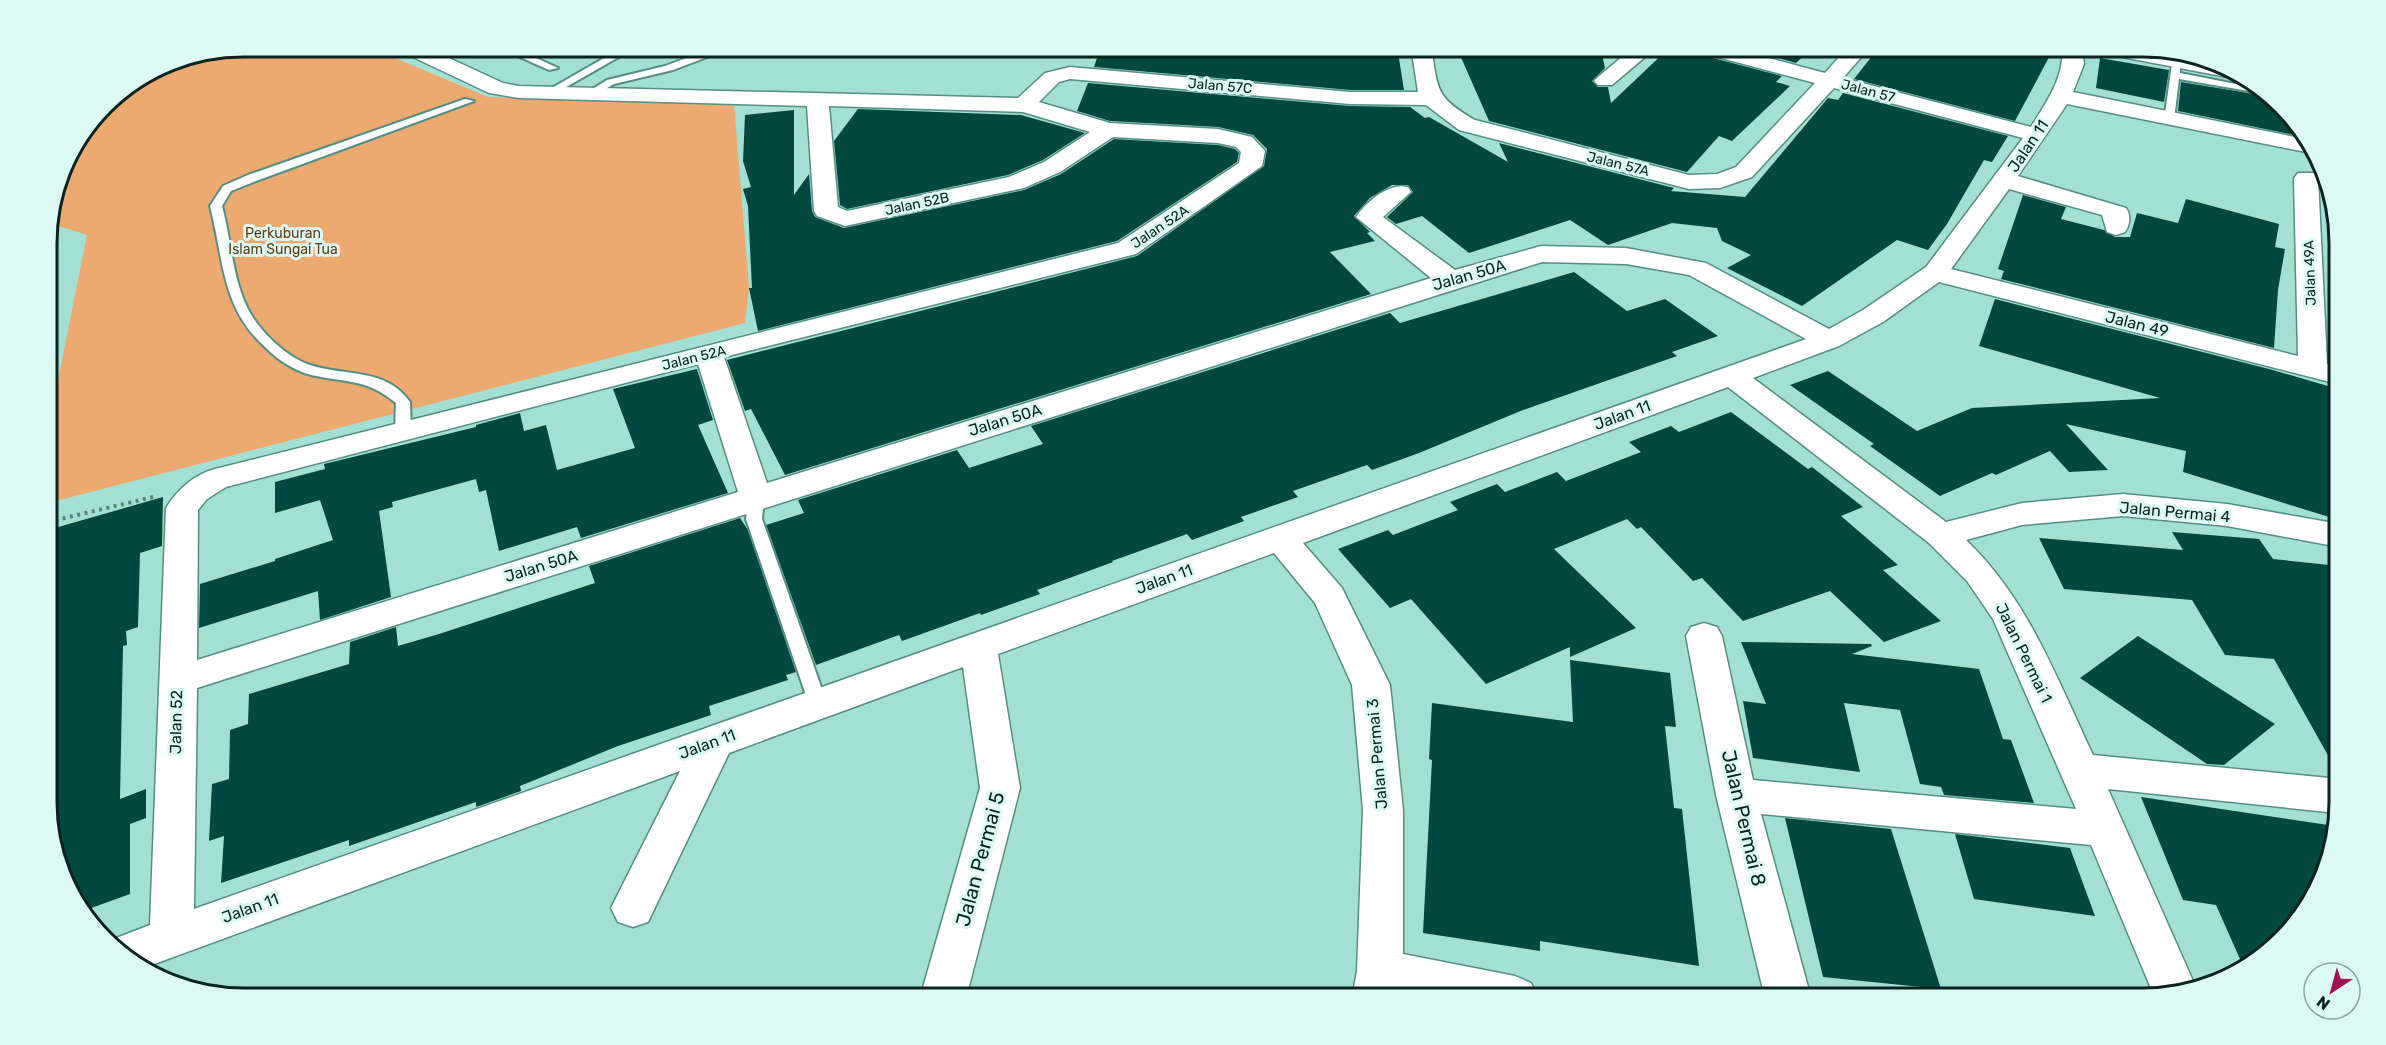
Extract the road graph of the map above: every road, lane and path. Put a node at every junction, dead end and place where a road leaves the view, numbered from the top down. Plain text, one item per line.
1 (429, 57) edge
2 (526, 57) edge
3 (613, 57) edge
4 (696, 57) edge
5 (1423, 57) edge
6 (1634, 57) edge
7 (1739, 57) edge
8 (1852, 57) edge
9 (2073, 57) edge
10 (2136, 57) edge
11 (553, 68) dead end
12 (2175, 68) junction
13 (2213, 71) edge
14 (1605, 81) dead end
15 (1830, 81) junction
16 (2245, 88) edge
17 (550, 92) junction
18 (593, 92) junction
19 (2061, 96) junction
20 (817, 98) junction
21 (1429, 99) junction
22 (469, 101) dead end
23 (1024, 105) junction
24 (2168, 119) junction
25 (1108, 130) junction
26 (2037, 135) junction
27 (2301, 145) edge
28 (2306, 178) dead end
29 (2005, 180) junction
30 (1399, 192) dead end
31 (2116, 227) dead end
32 (1935, 273) junction
33 (1451, 280) junction
34 (1829, 340) junction
35 (709, 354) junction
36 (2326, 371) edge
37 (1732, 376) junction
38 (403, 430) junction
39 (756, 498) junction
40 (189, 499) junction
41 (57, 520) edge
42 (2329, 534) edge
43 (1941, 535) junction
44 (1279, 537) junction
45 (1704, 636) dead end
46 (979, 648) junction
47 (177, 680) junction
48 (818, 704) junction
49 (715, 741) junction
50 (2080, 770) junction
51 (1736, 795) junction
52 (2329, 795) edge
53 (2104, 830) junction
54 (633, 908) dead end
55 (172, 937) junction
56 (132, 951) edge
57 (1378, 985) edge
58 (2172, 985) edge
59 (946, 988) edge
60 (1410, 988) edge
61 (1785, 988) edge

1 - 17 street, Jalan 52A
2 - 11 lane
3 - 17 lane
4 - 18 lane
5 - 21 street
6 - 14 street
7 - 15 street, Jalan 57
8 - 15 street, Jalan 57A
9 - 19 street, Jalan 11
10 - 12 street
12 - 13 street
12 - 16 lane
12 - 24 lane
15 - 21 street, Jalan 57A
15 - 26 street, Jalan 57
17 - 18 street, Jalan 52A
18 - 20 street, Jalan 52A
19 - 24 street
19 - 26 street, Jalan 11
20 - 23 street, Jalan 52A
20 - 25 street, Jalan 52B
21 - 23 street, Jalan 57C
22 - 38 lane
23 - 25 street, Jalan 52A
24 - 27 street
25 - 35 street, Jalan 52A
26 - 29 street, Jalan 11
28 - 36 street, Jalan 49A
29 - 31 street
29 - 32 street, Jalan 11
30 - 33 street
32 - 34 street, Jalan 11
32 - 36 street, Jalan 49
33 - 34 street, Jalan 50A
33 - 39 street, Jalan 50A
34 - 37 street, Jalan 11
35 - 38 street, Jalan 52A
35 - 39 street
37 - 43 street, Jalan Permai 1
37 - 44 street, Jalan 11
38 - 40 street, Jalan 52A
39 - 47 street, Jalan 50A
39 - 48 lane
40 - 41 path
40 - 47 street, Jalan 52
42 - 43 street, Jalan Permai 4
43 - 50 street, Jalan Permai 1
44 - 46 street, Jalan 11
44 - 57 street, Jalan Permai 3
45 - 51 street, Jalan Permai 8
46 - 48 street, Jalan 11
46 - 59 street, Jalan Permai 5
47 - 55 street, Jalan 52
48 - 49 street, Jalan 11
49 - 54 street
49 - 55 street, Jalan 11
50 - 52 street
50 - 53 street, Jalan Permai 1
51 - 53 street
51 - 61 street, Jalan Permai 8
53 - 58 street, Jalan Permai 1
55 - 56 street, Jalan 11
57 - 60 street

